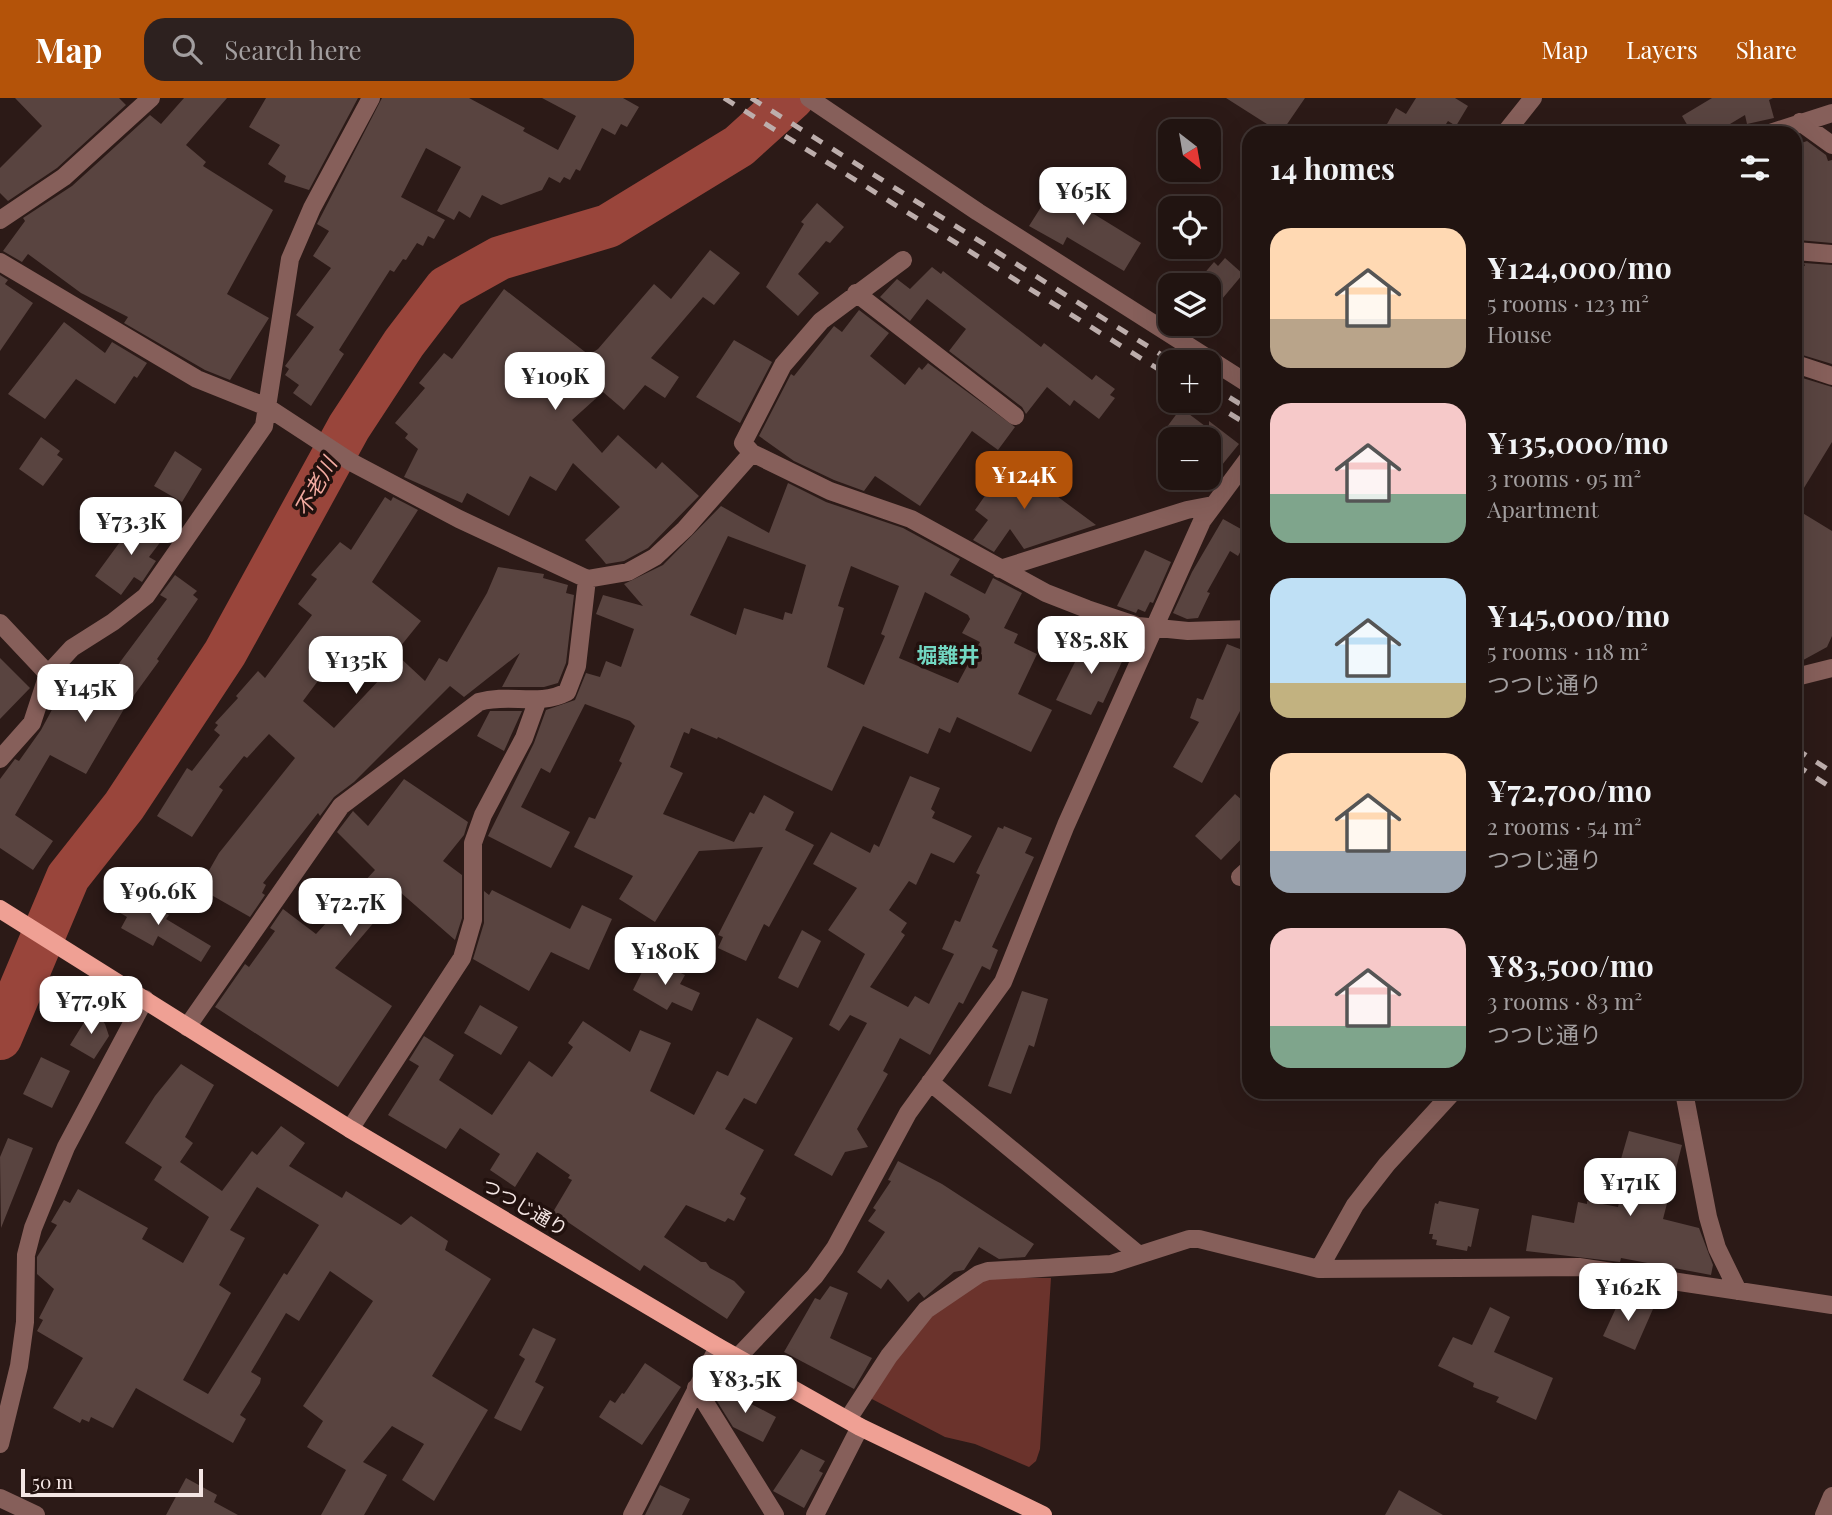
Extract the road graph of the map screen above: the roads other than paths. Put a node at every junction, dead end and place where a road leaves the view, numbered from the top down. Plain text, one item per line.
1 (151, 98) edge
2 (371, 98) edge
3 (1533, 98) edge
4 (812, 100) edge
5 (1832, 113) edge
6 (1800, 122) junction
7 (1511, 126) edge
8 (1789, 126) edge
9 (1832, 145) edge
10 (0, 220) edge
11 (1802, 252) edge
12 (1832, 254) edge
13 (903, 260) dead end
14 (0, 262) edge
15 (856, 293) junction
16 (1802, 366) edge
17 (1832, 376) edge
18 (1242, 380) edge
19 (267, 407) junction
20 (1015, 416) dead end
21 (752, 453) junction
22 (1242, 467) edge
23 (1213, 505) junction
24 (1000, 569) junction
25 (586, 579) junction
26 (0, 623) edge
27 (1153, 626) junction
28 (1242, 629) edge
29 (1832, 668) edge
30 (48, 674) junction
31 (1802, 676) edge
32 (537, 702) junction
33 (0, 760) edge
34 (0, 909) edge
35 (145, 999) junction
36 (187, 1027) junction
37 (930, 1082) junction
38 (1447, 1099) edge
39 (1685, 1099) edge
40 (351, 1129) junction
41 (1139, 1255) junction
42 (1319, 1269) junction
43 (1738, 1291) junction
44 (1832, 1305) edge
45 (718, 1347) junction
46 (737, 1357) junction
47 (696, 1388) junction
48 (854, 1423) junction
49 (0, 1444) edge
50 (1832, 1496) edge
51 (0, 1498) edge
52 (36, 1515) edge
53 (632, 1515) edge
54 (775, 1515) edge
55 (815, 1515) edge
56 (1043, 1515) edge
57 (1824, 1515) edge

1 - 10 street
2 - 19 street
3 - 7 street
4 - 18 street
5 - 6 street
6 - 8 street
6 - 9 street
11 - 12 street
13 - 15 street
14 - 19 street
15 - 20 street
15 - 21 street
16 - 17 street
19 - 25 street
19 - 30 street
21 - 24 street
21 - 25 street
22 - 23 street
23 - 24 street
23 - 27 street
24 - 27 street
25 - 32 street
26 - 30 street
27 - 28 street
27 - 37 street
29 - 31 street
30 - 33 street
32 - 36 street
32 - 40 street
34 - 35 main road, つつじ通り
35 - 36 main road, つつじ通り
35 - 49 street
36 - 40 main road, つつじ通り
37 - 41 street
37 - 46 street
38 - 42 street
39 - 43 street
40 - 45 main road, つつじ通り
41 - 42 street
41 - 48 street
42 - 43 street
43 - 44 street
45 - 46 main road, つつじ通り
45 - 47 street
46 - 48 main road, つつじ通り
47 - 53 street
47 - 54 street
48 - 55 street
48 - 56 main road, つつじ通り
50 - 57 street
51 - 52 street

